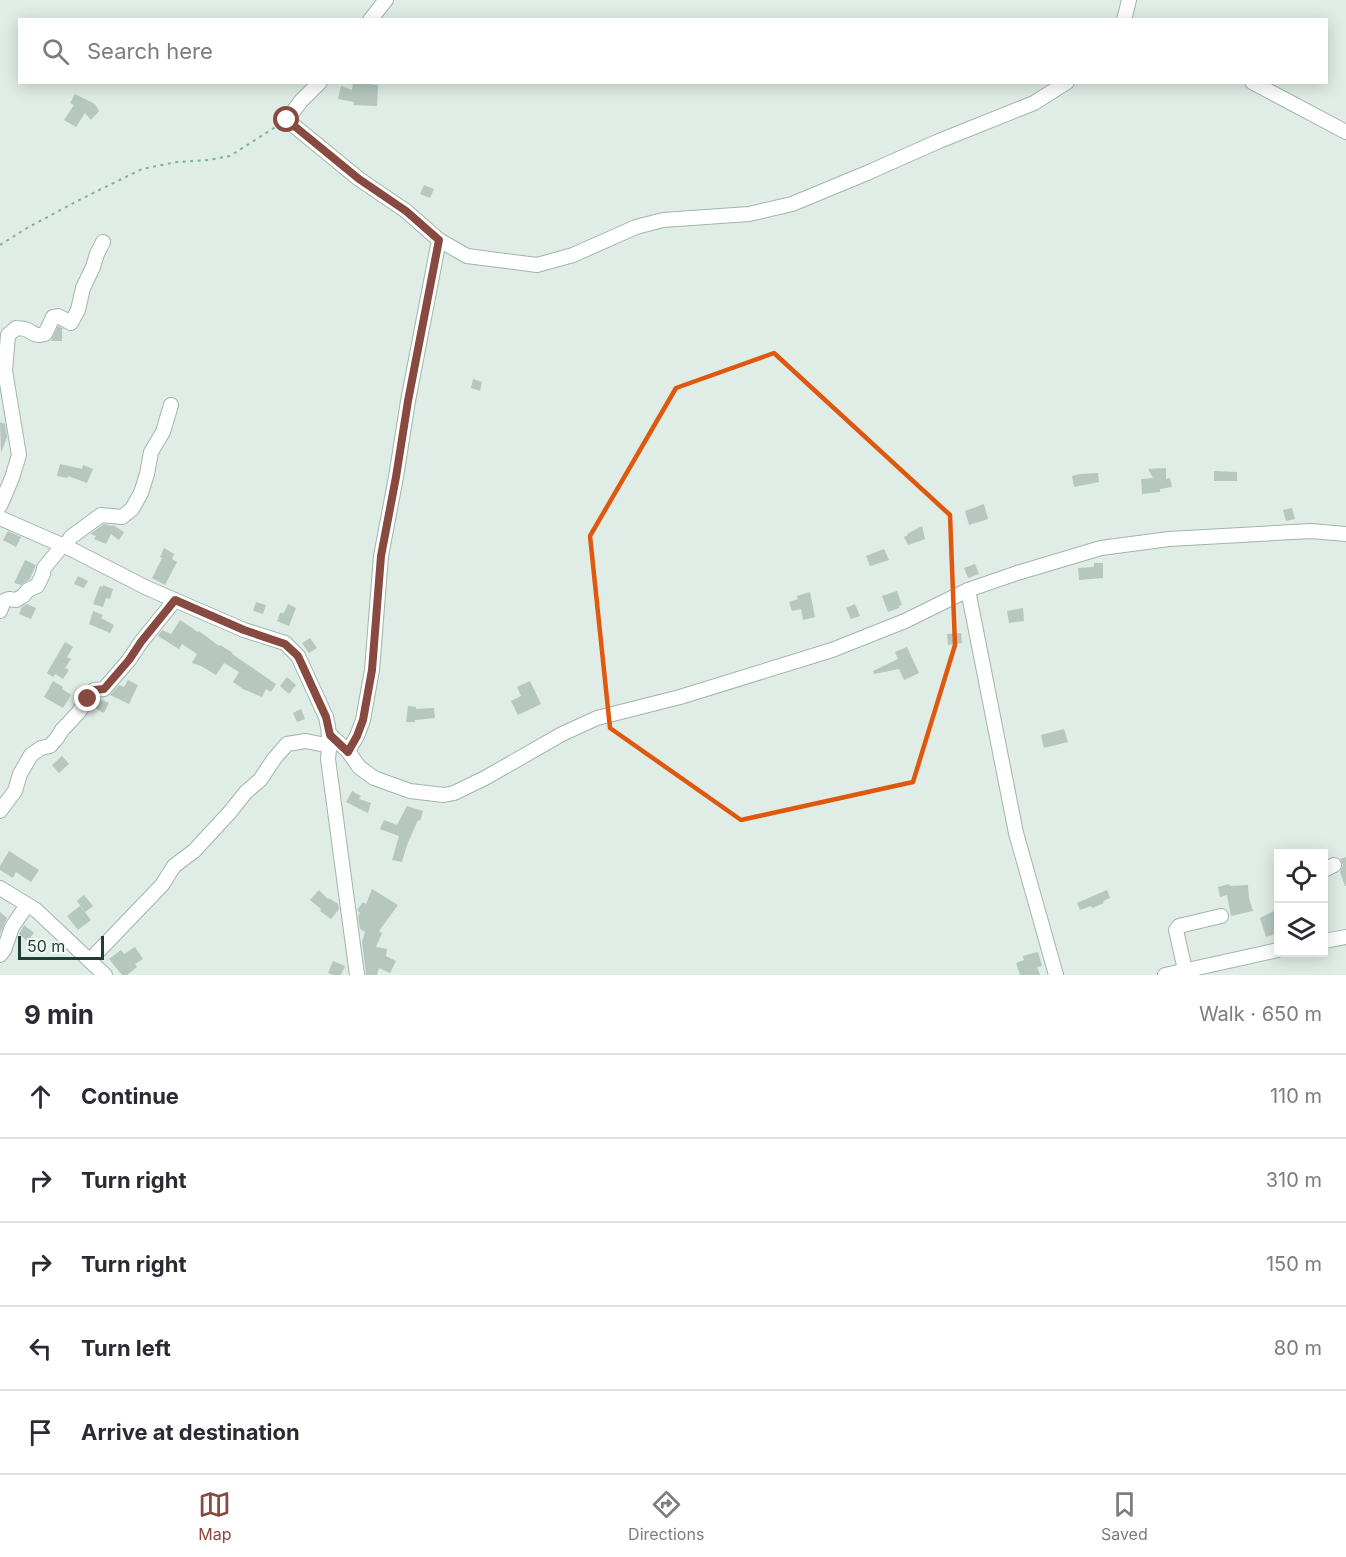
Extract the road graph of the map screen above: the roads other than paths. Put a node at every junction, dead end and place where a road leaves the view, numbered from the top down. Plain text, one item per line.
1 (386, 0) edge
2 (1129, 0) edge
3 (372, 18) edge
4 (1127, 18) edge
5 (319, 84) edge
6 (1064, 84) edge
7 (1256, 84) edge
8 (1346, 132) edge
9 (439, 240) junction
10 (103, 242) dead end
11 (171, 405) dead end
12 (0, 506) edge
13 (0, 518) edge
14 (1346, 534) edge
15 (63, 545) junction
16 (968, 590) junction
17 (175, 600) junction
18 (0, 611) edge
19 (330, 741) junction
20 (348, 752) junction
21 (0, 811) edge
22 (0, 888) edge
23 (27, 905) junction
24 (1221, 916) dead end
25 (1346, 937) edge
26 (1328, 940) edge
27 (1274, 951) edge
28 (0, 955) edge
29 (90, 960) junction
30 (1227, 968) edge
31 (1185, 970) junction
32 (105, 975) edge
33 (357, 975) edge
34 (1056, 975) edge
35 (1165, 975) edge

1 - 3 street
2 - 4 street
5 - 9 street
6 - 9 street
7 - 8 street
9 - 20 street
10 - 12 street
11 - 15 street
13 - 15 street
14 - 16 street
15 - 17 street
15 - 18 street
16 - 20 street
16 - 34 street
17 - 19 street
17 - 21 street
19 - 20 street
19 - 29 street
19 - 33 street
22 - 23 street
23 - 28 street
23 - 29 street
24 - 31 street
25 - 26 street
27 - 30 street
29 - 32 street
30 - 31 street
31 - 35 street

